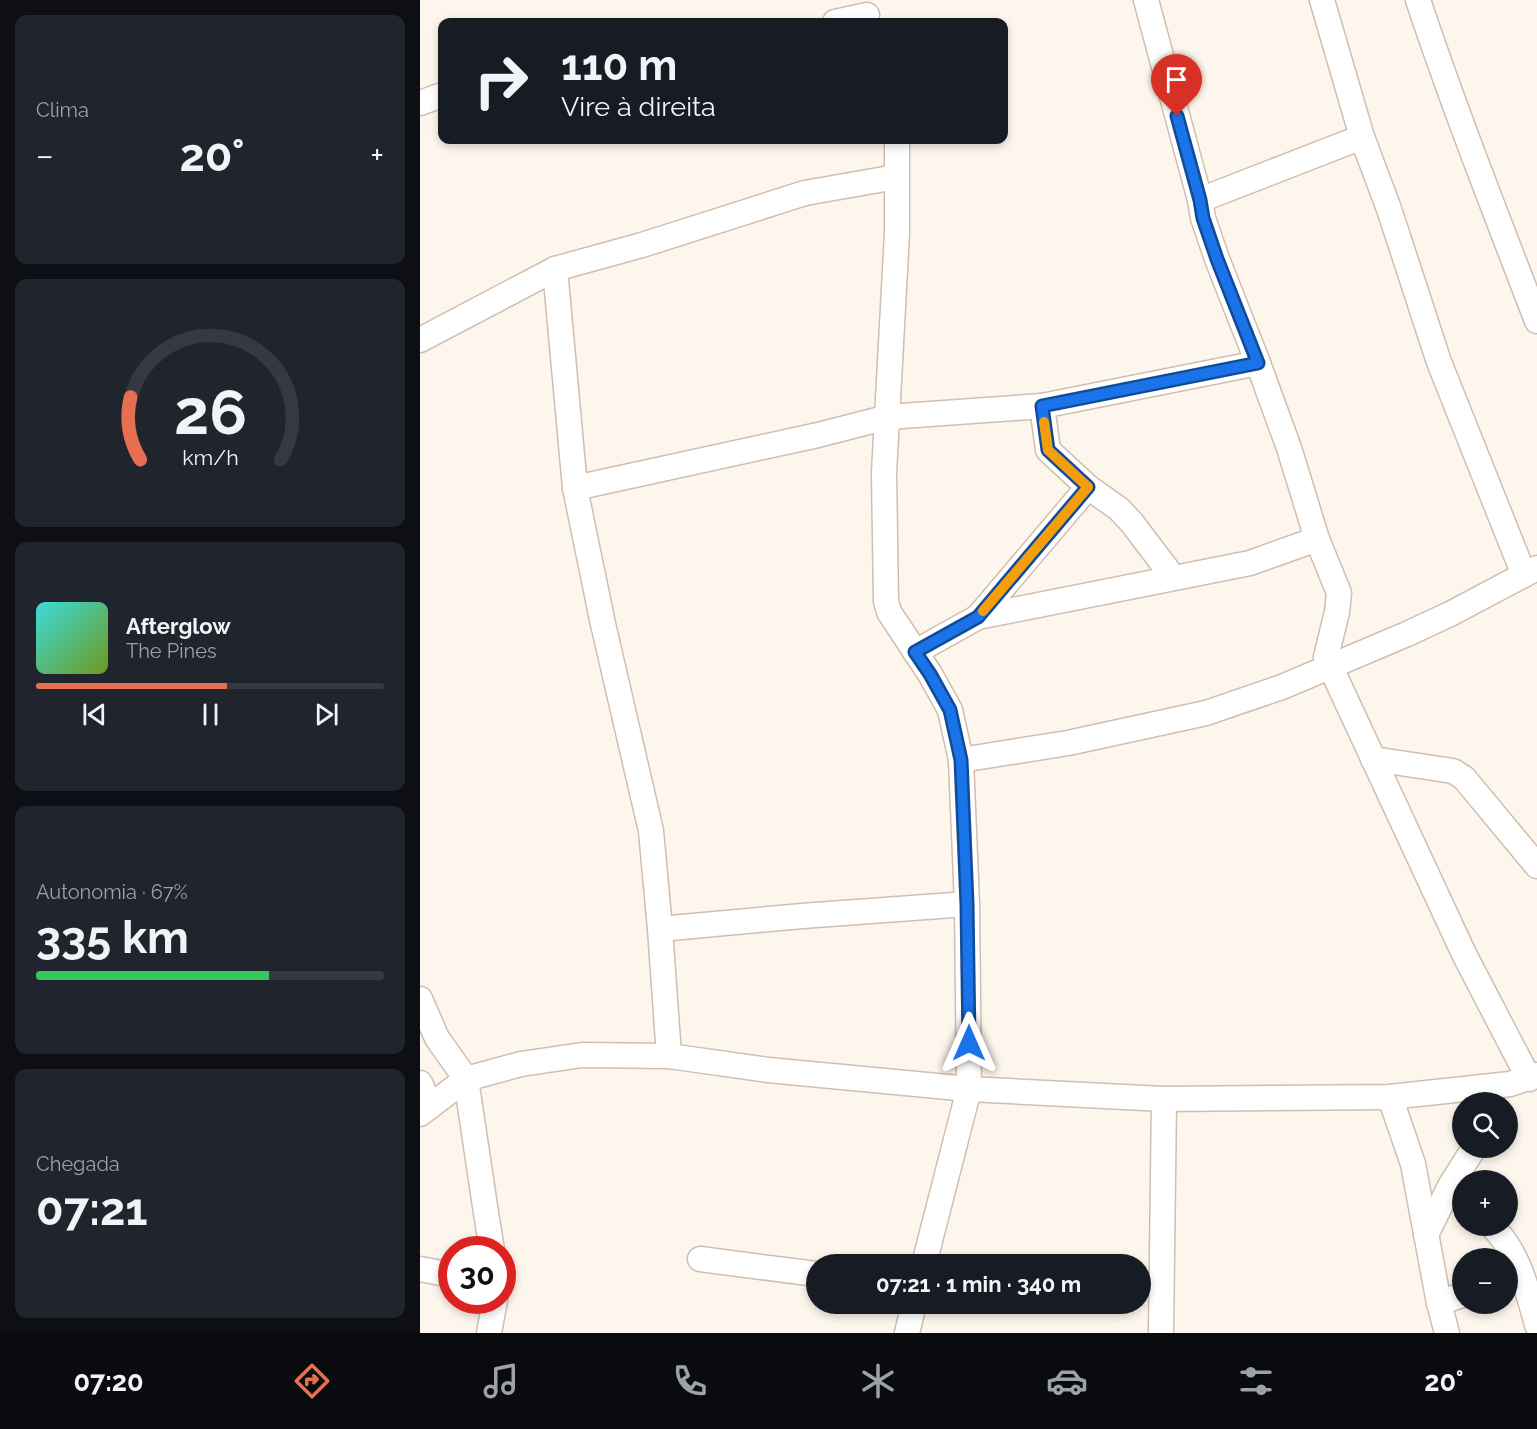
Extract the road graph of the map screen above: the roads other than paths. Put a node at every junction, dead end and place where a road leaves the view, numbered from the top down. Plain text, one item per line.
1 (1146, 0) edge
2 (1322, 0) edge
3 (1418, 0) edge
4 (867, 12) edge
5 (848, 18) edge
6 (438, 96) edge
7 (420, 103) edge
8 (1362, 137) junction
9 (897, 144) edge
10 (896, 177) junction
11 (1200, 200) junction
12 (555, 269) junction
13 (1537, 321) edge
14 (420, 340) edge
15 (1258, 363) junction
16 (1042, 406) junction
17 (888, 417) junction
18 (1088, 487) junction
19 (576, 488) junction
20 (1317, 538) junction
21 (1531, 572) edge
22 (1173, 578) junction
23 (978, 617) junction
24 (915, 652) junction
25 (1330, 666) junction
26 (1373, 759) junction
27 (961, 760) junction
28 (1537, 866) edge
29 (967, 904) junction
30 (660, 929) junction
31 (420, 999) edge
32 (429, 1040) edge
33 (669, 1056) junction
34 (466, 1079) junction
35 (420, 1083) edge
36 (1519, 1085) edge
37 (969, 1089) junction
38 (1390, 1097) junction
39 (1164, 1099) junction
40 (425, 1110) edge
41 (1413, 1164) junction
42 (1452, 1189) edge
43 (1452, 1198) edge
44 (1426, 1235) junction
45 (490, 1236) edge
46 (927, 1254) edge
47 (700, 1259) dead end
48 (420, 1269) edge
49 (438, 1272) edge
50 (806, 1273) edge
51 (1518, 1284) edge
52 (1452, 1298) edge
53 (1439, 1303) junction
54 (492, 1314) edge
55 (912, 1314) edge
56 (1537, 1325) edge
57 (489, 1333) edge
58 (907, 1333) edge
59 (1161, 1333) edge
60 (1447, 1333) edge

1 - 11 street
2 - 8 street
3 - 13 street
4 - 5 street
6 - 7 street
8 - 11 street
8 - 21 street
9 - 10 street
10 - 12 street
10 - 17 street
11 - 15 street
12 - 14 street
12 - 19 street
15 - 16 street
15 - 20 street
16 - 17 street
16 - 18 street
17 - 19 street
17 - 24 street
18 - 22 street
18 - 23 street
19 - 30 street
20 - 22 street
20 - 25 street
21 - 25 street
22 - 23 street
23 - 24 street
24 - 27 street
25 - 26 street
25 - 27 street
26 - 28 street
26 - 36 street
27 - 29 street
29 - 30 street
29 - 37 street
30 - 33 street
31 - 32 street
32 - 34 street
33 - 34 street
33 - 37 street
34 - 40 street
34 - 45 street
35 - 40 street
36 - 38 street
37 - 39 street
37 - 46 street
38 - 39 street
38 - 41 street
39 - 59 street
41 - 42 street
41 - 44 street
43 - 44 street
44 - 53 street
47 - 50 street
48 - 49 street
51 - 56 street
52 - 53 street
53 - 60 street
54 - 57 street
55 - 58 street

